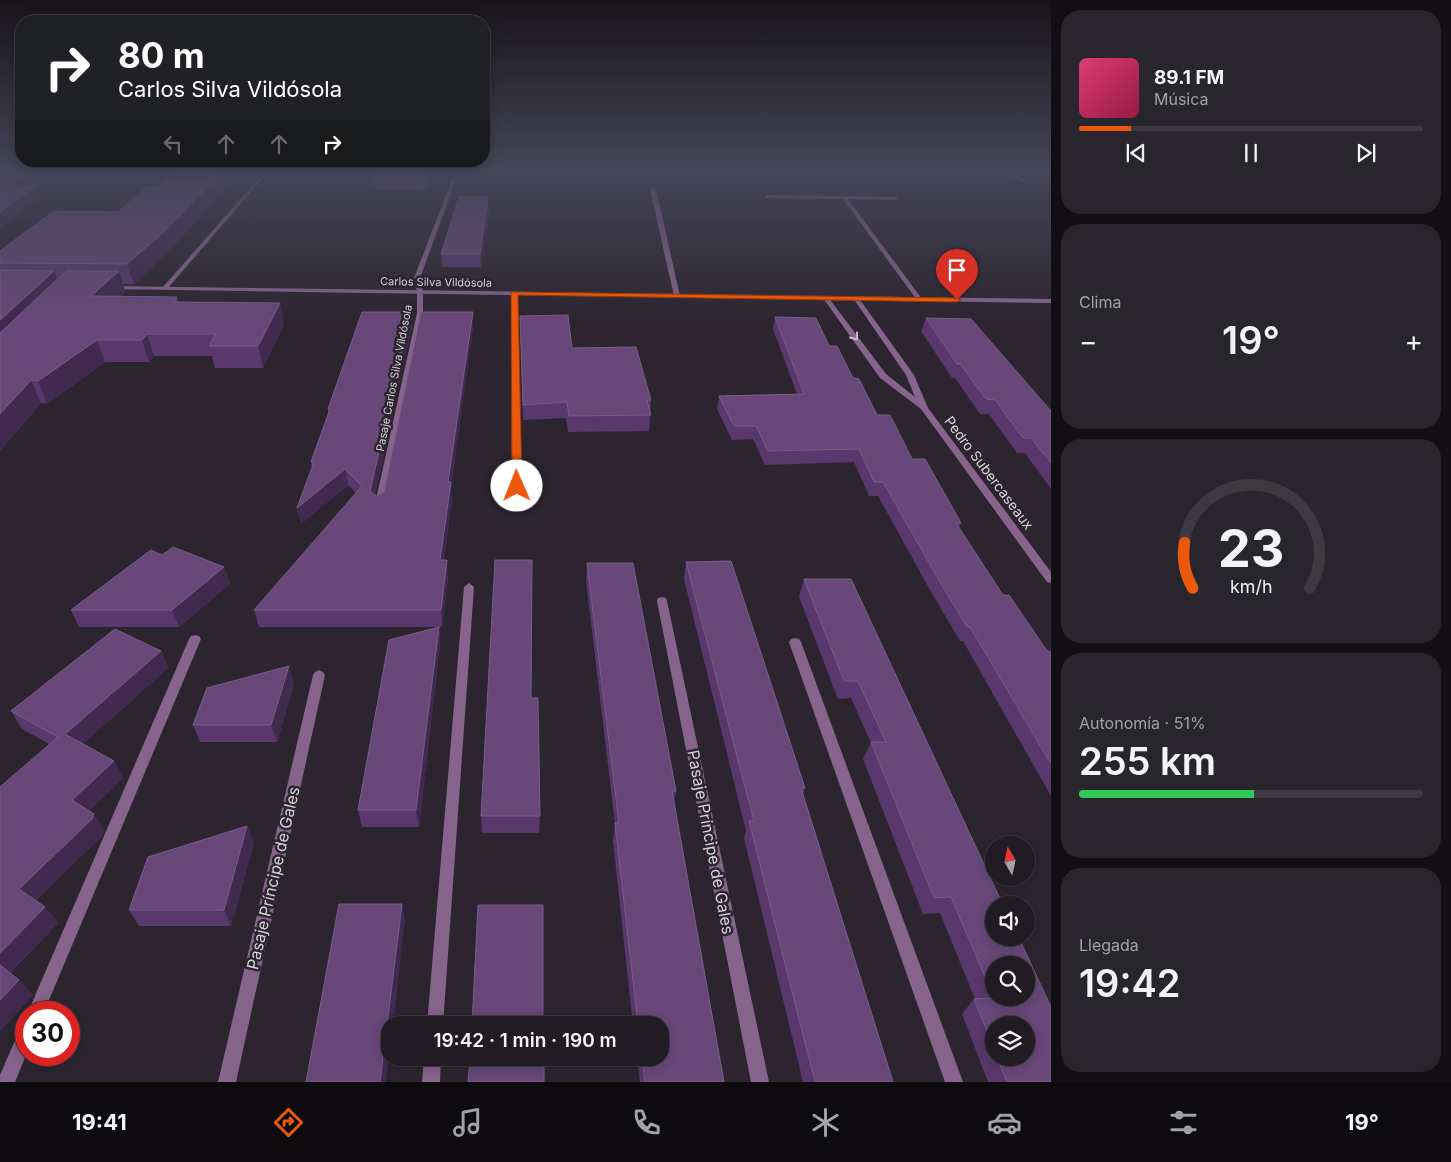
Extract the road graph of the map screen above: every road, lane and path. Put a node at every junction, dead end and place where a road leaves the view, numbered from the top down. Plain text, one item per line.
1 (225, 219) edge
2 (439, 219) edge
3 (659, 219) edge
4 (861, 219) edge
5 (99, 287) edge
6 (165, 288) junction
7 (420, 292) junction
8 (514, 293) junction
9 (677, 296) junction
10 (826, 298) junction
11 (856, 298) junction
12 (919, 299) junction
13 (1051, 301) edge
14 (924, 408) junction
15 (517, 486) dead end
16 (379, 508) edge
17 (1051, 579) edge
18 (468, 587) dead end
19 (662, 601) dead end
20 (195, 639) dead end
21 (795, 642) dead end
22 (319, 675) dead end
23 (41, 1001) edge
24 (436, 1016) edge
25 (15, 1061) edge
26 (432, 1066) edge
27 (6, 1082) edge
28 (227, 1082) edge
29 (431, 1082) edge
30 (760, 1082) edge
31 (954, 1082) edge

1 - 6 street
2 - 7 street, Pasaje Carlos Silva Vildósola
3 - 9 street
4 - 12 street
5 - 6 street, Carlos Silva Vildósola
6 - 7 street, Carlos Silva Vildósola
7 - 8 street, Carlos Silva Vildósola
7 - 16 street, Pasaje Carlos Silva Vildósola
8 - 9 street, Carlos Silva Vildósola
8 - 15 street
9 - 10 street, Carlos Silva Vildósola
10 - 11 street, Carlos Silva Vildósola
10 -> 14 street, Pedro Subercaseaux
11 - 12 street, Carlos Silva Vildósola
11 - 14 street, Pedro Subercaseaux
12 - 13 street, Carlos Silva Vildósola
14 - 17 street, Pedro Subercaseaux
18 - 24 street
19 - 30 street, Pasaje Príncipe de Gales
20 - 23 street
21 - 31 street
22 - 28 street, Pasaje Príncipe de Gales
25 - 27 street
26 - 29 street

